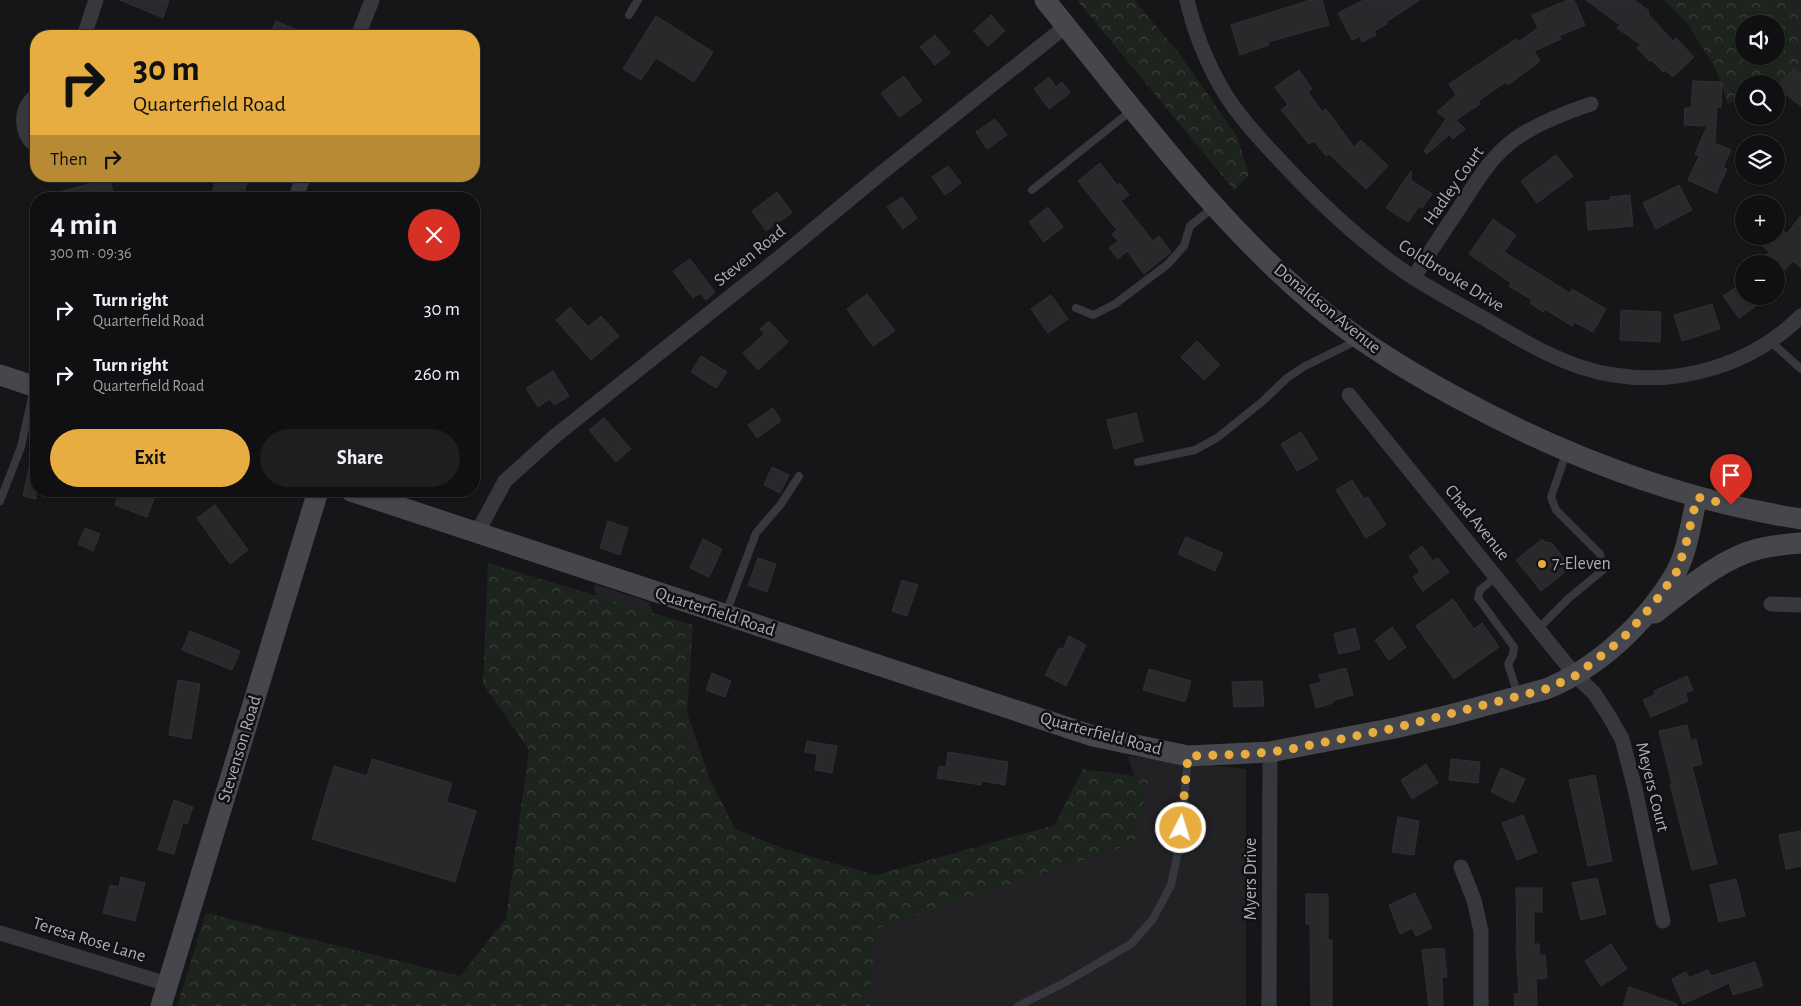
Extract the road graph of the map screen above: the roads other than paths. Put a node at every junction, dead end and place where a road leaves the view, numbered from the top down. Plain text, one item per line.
1 (96, 0) edge
2 (372, 0) edge
3 (638, 0) edge
4 (1045, 0) edge
5 (1187, 0) edge
6 (629, 16) dead end
7 (1066, 26) junction
8 (86, 30) edge
9 (360, 30) edge
10 (30, 103) edge
11 (1591, 104) dead end
12 (1134, 109) junction
13 (30, 139) edge
14 (1032, 190) dead end
15 (1215, 206) junction
16 (1414, 278) junction
17 (1076, 308) dead end
18 (1801, 316) edge
19 (1360, 339) junction
20 (1770, 341) junction
21 (1801, 369) edge
22 (0, 375) edge
23 (30, 385) edge
24 (1349, 394) dead end
25 (30, 408) edge
26 (1567, 452) junction
27 (1138, 462) dead end
28 (799, 476) dead end
29 (316, 497) edge
30 (369, 497) edge
31 (1697, 497) junction
32 (0, 501) edge
33 (1801, 520) edge
34 (477, 533) junction
35 (1801, 543) edge
36 (1496, 576) junction
37 (1771, 604) dead end
38 (1801, 605) edge
39 (725, 615) junction
40 (1538, 629) junction
41 (1627, 634) junction
42 (1575, 676) junction
43 (1518, 696) junction
44 (1270, 752) junction
45 (1188, 756) junction
46 (1461, 867) dead end
47 (1663, 921) dead end
48 (0, 933) edge
49 (167, 984) junction
50 (161, 1006) edge
51 (1018, 1006) edge
52 (1270, 1006) edge
53 (1481, 1006) edge

1 - 8 street
2 - 9 street
3 - 6 lane
4 - 7 street, Donaldson Avenue
5 - 16 street, Coldbrooke Drive
7 - 12 street, Donaldson Avenue
7 - 34 street, Steven Road
10 - 13 street
11 - 16 street, Hadley Court
12 - 14 lane
12 - 15 street, Donaldson Avenue
15 - 17 lane
15 - 19 street, Donaldson Avenue
16 - 20 street, Coldbrooke Drive
18 - 20 street, Coldbrooke Drive
19 - 26 street, Donaldson Avenue
19 - 27 lane
20 - 21 lane
22 - 23 street
24 - 36 street, Chad Avenue
25 - 32 lane
26 - 31 street, Donaldson Avenue
26 - 40 lane
28 - 39 lane
29 - 49 street, Stevenson Road
30 - 34 street, Quarterfield Road
31 - 33 street
31 - 41 street, Quarterfield Road
34 - 39 street, Quarterfield Road
35 - 41 street
36 - 40 street, Chad Avenue
36 - 43 lane
37 - 38 street
39 - 45 street, Quarterfield Road
40 - 42 street, Chad Avenue
41 - 42 street, Quarterfield Road
42 - 43 street, Quarterfield Road
42 - 47 street, Meyers Court
43 - 44 street, Quarterfield Road
44 - 45 street, Quarterfield Road
44 - 52 street, Myers Drive
45 - 51 lane
46 - 53 street
48 - 49 street, Teresa Rose Lane
49 - 50 street, Stevenson Road

